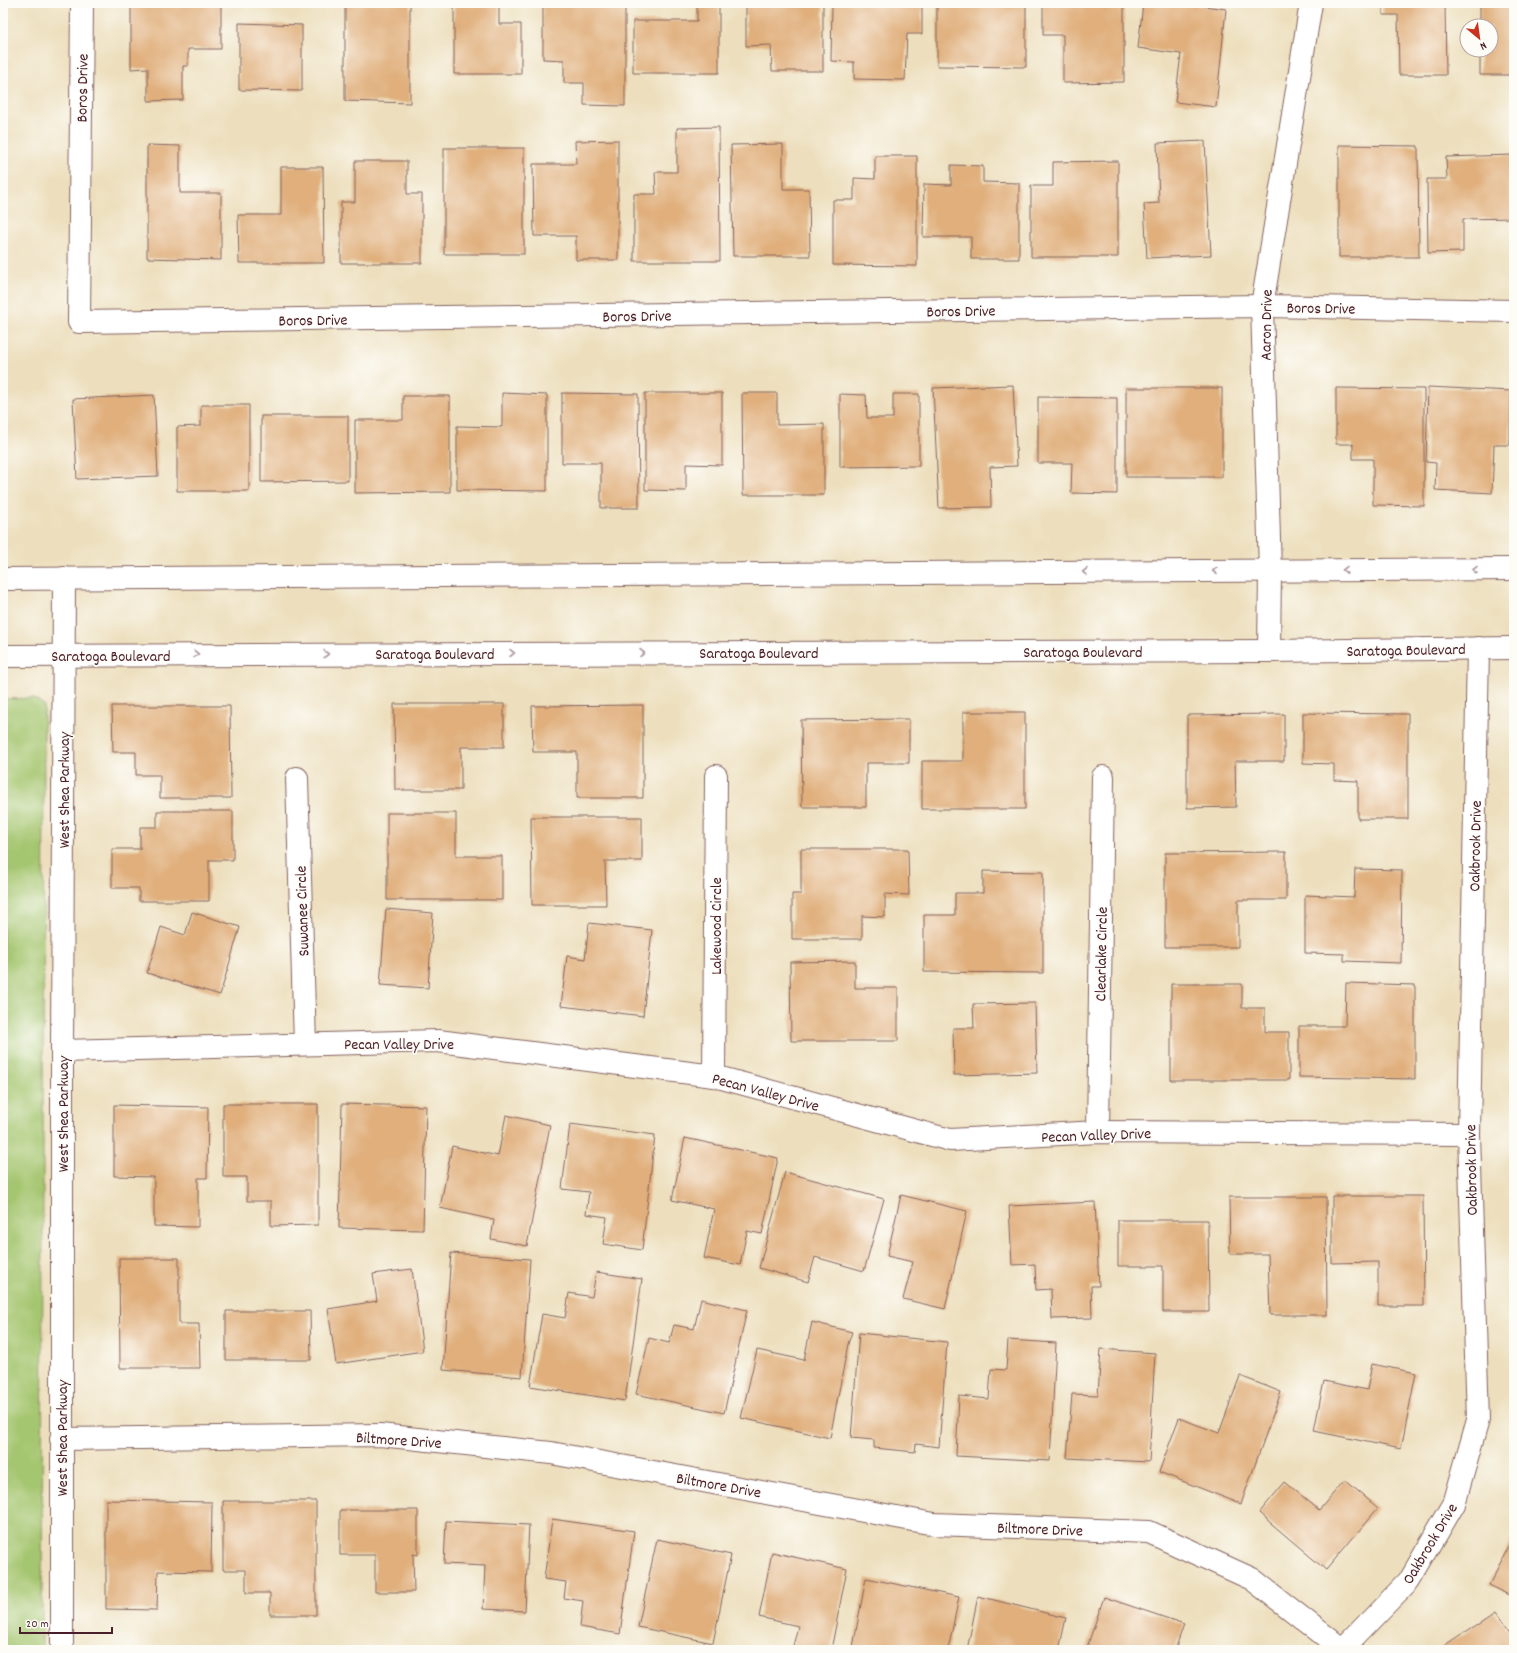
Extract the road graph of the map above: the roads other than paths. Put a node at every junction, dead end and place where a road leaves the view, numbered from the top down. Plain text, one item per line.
1 (82, 3) edge
2 (1311, 3) edge
3 (1262, 306) junction
4 (1514, 311) edge
5 (1514, 569) edge
6 (1270, 570) junction
7 (64, 578) junction
8 (3, 579) edge
9 (1478, 648) junction
10 (1514, 648) edge
11 (1269, 651) junction
12 (64, 655) junction
13 (3, 656) edge
14 (716, 776) dead end
15 (1103, 777) dead end
16 (297, 778) dead end
17 (305, 1044) junction
18 (62, 1051) junction
19 (714, 1076) junction
20 (1098, 1132) junction
21 (1469, 1134) junction
22 (61, 1439) junction
23 (62, 1650) edge
24 (1343, 1650) edge

1 - 3 street, Boros Drive
2 - 3 street, Aaron Drive
3 - 4 street, Boros Drive
3 - 6 street, Aaron Drive
5 -> 6 street
6 -> 7 street
6 - 11 street, Aaron Drive
7 - 8 street
7 - 12 street, West Shea Parkway
9 - 10 street, Saratoga Boulevard
9 - 11 street, Saratoga Boulevard
9 - 21 street, Oakbrook Drive
12 -> 11 street, Saratoga Boulevard
12 - 13 street, Saratoga Boulevard
12 - 18 street, West Shea Parkway
14 - 19 street, Lakewood Circle
15 - 20 street, Clearlake Circle
16 - 17 street, Suwanee Circle
17 - 18 street, Pecan Valley Drive
17 - 19 street, Pecan Valley Drive
18 - 22 street, West Shea Parkway
19 - 20 street, Pecan Valley Drive
20 - 21 street, Pecan Valley Drive
21 - 24 street, Oakbrook Drive
22 - 23 street, West Shea Parkway
22 - 24 street, Biltmore Drive

